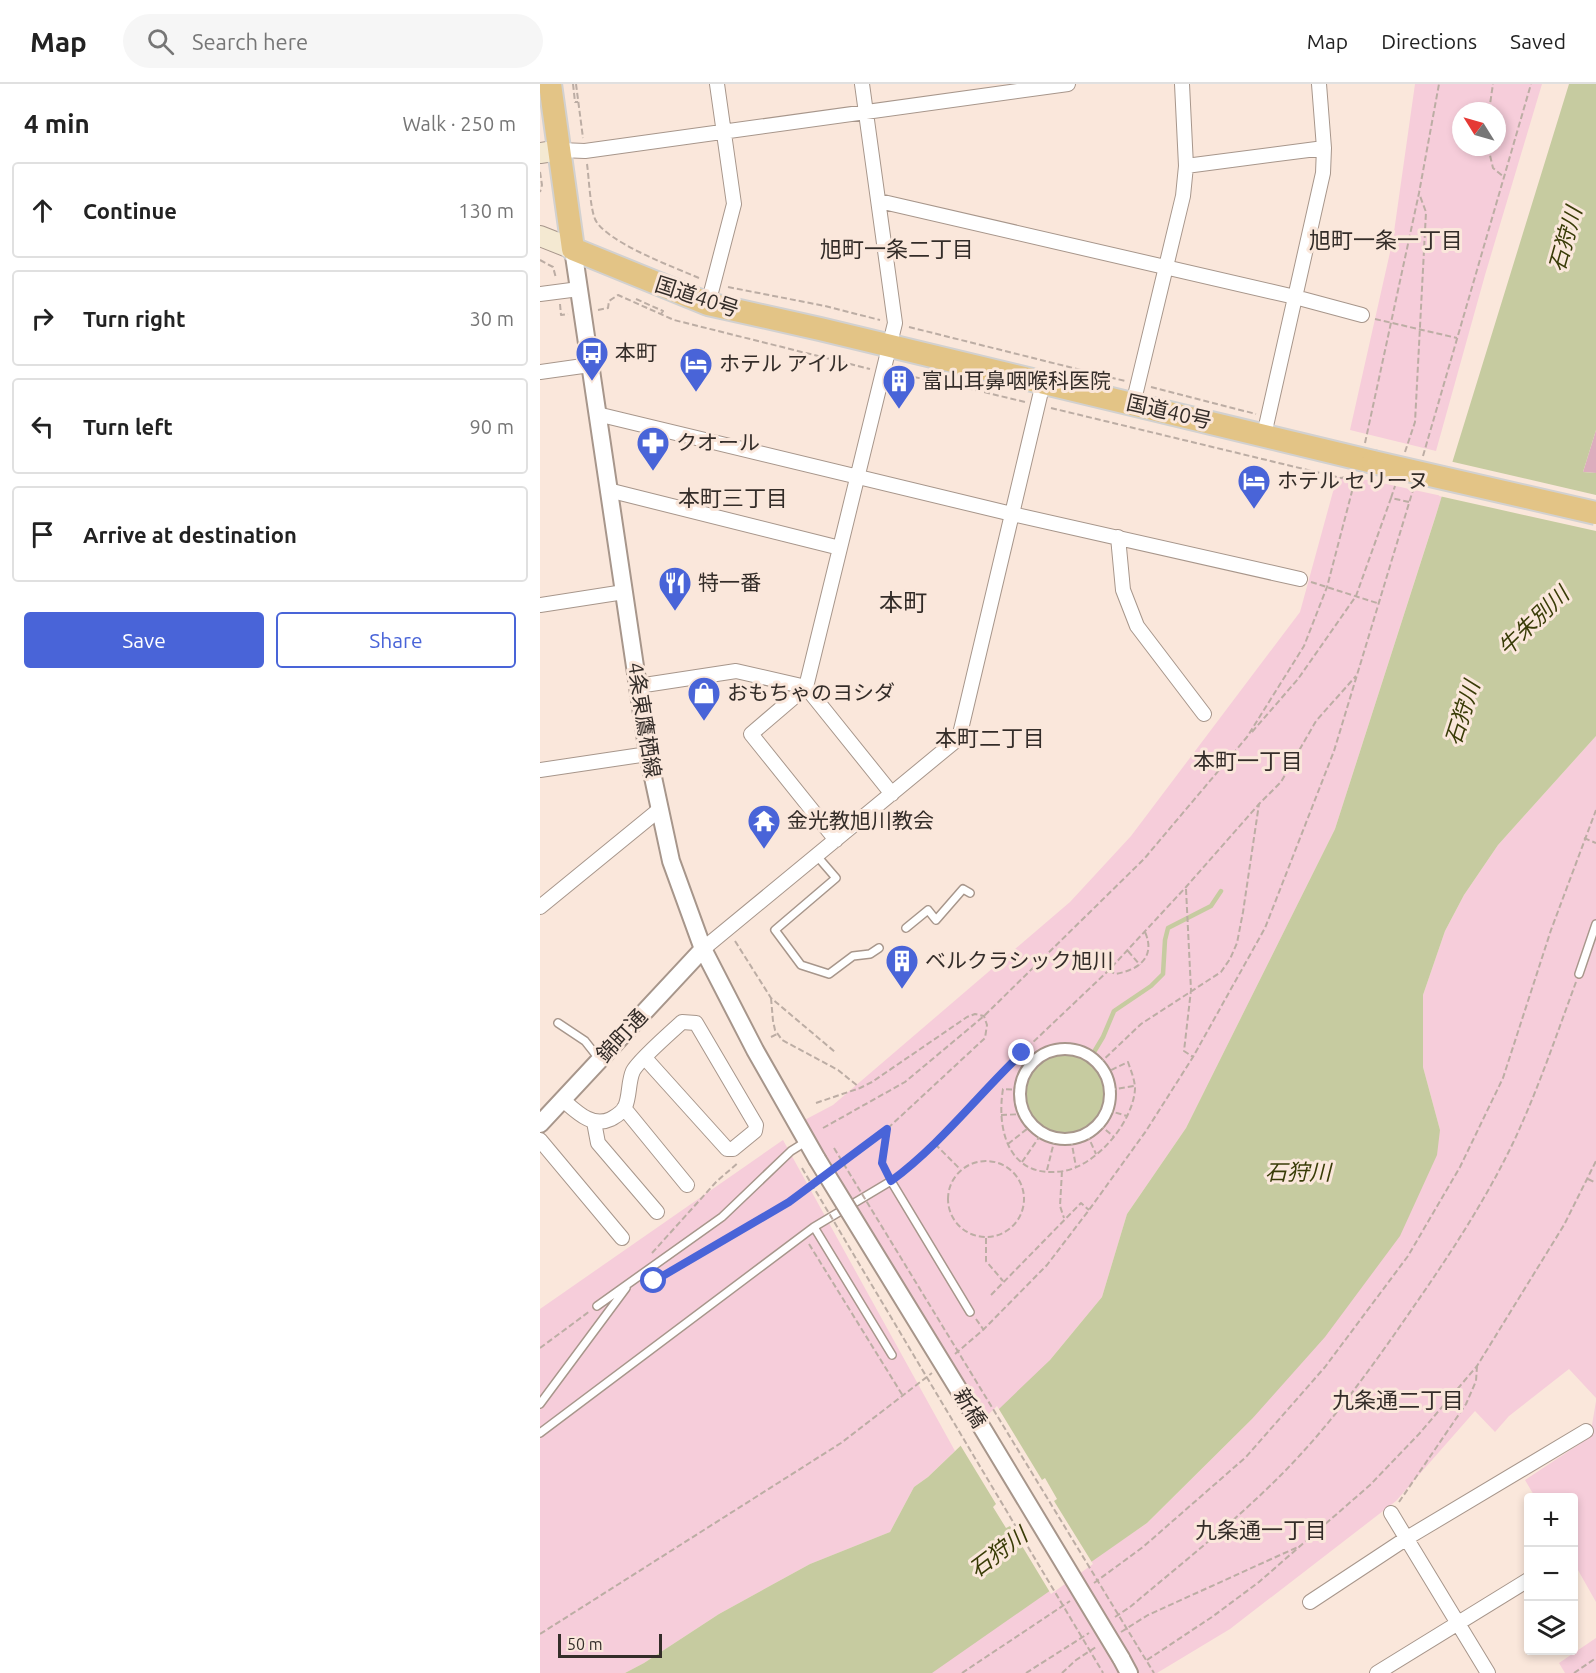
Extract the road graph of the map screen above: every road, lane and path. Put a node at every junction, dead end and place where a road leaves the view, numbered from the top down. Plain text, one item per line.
1 (550, 84) edge
2 (573, 84) edge
3 (717, 84) edge
4 (862, 84) edge
5 (1068, 84) edge
6 (1182, 84) edge
7 (1319, 84) edge
8 (1438, 84) edge
9 (1493, 84) edge
10 (1531, 84) edge
11 (1009, 88) edge
12 (578, 102) dead end
13 (1490, 102) edge
14 (866, 112) junction
15 (724, 131) junction
16 (1324, 148) junction
17 (550, 152) edge
18 (1490, 156) edge
19 (1186, 166) junction
20 (540, 172) edge
21 (1504, 177) junction
22 (540, 192) edge
23 (1419, 193) junction
24 (879, 201) junction
25 (595, 218) dead end
26 (540, 236) edge
27 (621, 242) junction
28 (619, 248) dead end
29 (573, 249) junction
30 (1167, 268) junction
31 (579, 289) junction
32 (540, 294) edge
33 (711, 294) junction
34 (1295, 297) junction
35 (636, 299) dead end
36 (608, 308) dead end
37 (661, 315) junction
38 (1368, 316) joint
39 (1391, 322) junction
40 (895, 323) junction
41 (1420, 329) junction
42 (1457, 338) junction
43 (888, 347) junction
44 (590, 365) junction
45 (540, 372) edge
46 (882, 372) junction
47 (1040, 394) junction
48 (1135, 394) junction
49 (597, 414) junction
50 (1265, 426) junction
51 (1358, 440) dead end
52 (1405, 455) dead end
53 (1422, 459) dead end
54 (1364, 463) junction
55 (1398, 476) dead end
56 (857, 477) junction
57 (1416, 480) dead end
58 (608, 490) junction
59 (1391, 498) junction
60 (1409, 502) junction
61 (1596, 513) edge
62 (1012, 514) junction
63 (1118, 537) junction
64 (840, 548) junction
65 (1304, 580) joint
66 (1327, 587) junction
67 (624, 592) junction
68 (1356, 596) junction
69 (1379, 604) junction
70 (540, 605) edge
71 (1358, 673) junction
72 (638, 686) junction
73 (806, 687) junction
74 (1204, 714) dead end
75 (1247, 737) junction
76 (648, 754) junction
77 (540, 770) edge
78 (892, 794) junction
79 (1259, 804) junction
80 (660, 809) junction
81 (1596, 810) edge
82 (1584, 838) junction
83 (837, 840) junction
84 (1596, 843) edge
85 (817, 856) junction
86 (1186, 887) junction
87 (970, 893) dead end
88 (540, 907) edge
89 (1596, 924) edge
90 (906, 928) dead end
91 (1145, 932) junction
92 (735, 941) dead end
93 (879, 948) dead end
94 (703, 949) junction
95 (1128, 950) junction
96 (1140, 965) junction
97 (1108, 970) junction
98 (1579, 974) joint
99 (1191, 990) junction
100 (771, 998) junction
101 (984, 1016) junction
102 (558, 1023) dead end
103 (777, 1034) junction
104 (771, 1037) dead end
105 (835, 1052) dead end
106 (1022, 1053) junction
107 (1193, 1057) junction
108 (645, 1058) junction
109 (600, 1060) junction
110 (1033, 1063) junction
111 (1102, 1068) junction
112 (1135, 1086) junction
113 (860, 1088) junction
114 (1110, 1089) junction
115 (1020, 1090) junction
116 (563, 1100) junction
117 (816, 1103) dead end
118 (624, 1108) junction
119 (1107, 1110) junction
120 (1025, 1114) junction
121 (1000, 1115) junction
122 (1128, 1116) junction
123 (594, 1122) junction
124 (540, 1124) edge
125 (1099, 1124) junction
126 (1032, 1125) junction
127 (823, 1128) dead end
128 (887, 1129) junction
129 (1042, 1133) junction
130 (1087, 1134) junction
131 (1114, 1137) junction
132 (1056, 1138) junction
133 (1071, 1139) junction
134 (540, 1140) edge
135 (807, 1142) junction
136 (935, 1144) junction
137 (1007, 1144) junction
138 (834, 1148) dead end
139 (1096, 1154) junction
140 (742, 1159) dead end
141 (817, 1159) joint
142 (1596, 1161) edge
143 (1022, 1162) junction
144 (1076, 1167) junction
145 (802, 1168) dead end
146 (834, 1169) dead end
147 (961, 1170) junction
148 (1047, 1171) junction
149 (1062, 1171) junction
150 (1588, 1179) junction
151 (891, 1181) junction
152 (816, 1182) dead end
153 (1596, 1183) edge
154 (687, 1185) dead end
155 (1089, 1210) junction
156 (657, 1212) dead end
157 (1064, 1218) junction
158 (814, 1227) junction
159 (622, 1238) dead end
160 (986, 1238) junction
161 (801, 1250) dead end
162 (649, 1257) dead end
163 (1003, 1281) junction
164 (629, 1284) junction
165 (991, 1295) dead end
166 (597, 1306) joint
167 (970, 1312) joint
168 (984, 1330) junction
169 (540, 1348) edge
170 (892, 1355) dead end
171 (951, 1357) dead end
172 (1477, 1366) junction
173 (935, 1371) dead end
174 (903, 1396) junction
175 (540, 1404) edge
176 (1586, 1431) dead end
177 (540, 1433) edge
178 (1391, 1513) joint
179 (1407, 1538) junction
180 (1305, 1544) junction
181 (1524, 1582) edge
182 (1090, 1586) dead end
183 (1072, 1599) dead end
184 (1310, 1602) dead end
185 (1111, 1619) dead end
186 (1458, 1623) junction
187 (1092, 1631) dead end
188 (1121, 1632) dead end
189 (540, 1634) edge
190 (1103, 1643) dead end
191 (1596, 1658) edge
192 (1147, 1660) junction
193 (1125, 1666) edge
194 (1102, 1672) edge
195 (962, 1673) edge
196 (1026, 1673) edge
197 (1062, 1673) edge
198 (1154, 1673) edge
199 (1377, 1673) edge
200 (1488, 1673) edge
201 (1574, 1673) edge

1 - 17 highway
2 - 12 path
3 - 15 street
4 - 14 street
5 - 11 street
6 - 19 street
7 - 16 street
8 - 23 path
9 - 13 path
10 - 21 path
11 - 14 street
14 - 15 street
14 - 24 street
15 - 17 street
15 - 33 street
16 - 19 street
16 - 34 street
17 - 29 highway
18 - 21 path
19 - 30 street
20 - 22 path
21 - 42 path
23 - 39 path
23 - 41 path
24 - 30 street
24 - 40 street
25 - 27 path
26 - 29 main road
27 - 28 path
27 - 33 path
29 - 31 street, 4条東鷹栖線
29 - 33 highway, 国道40号
30 - 34 street
30 - 48 street
31 - 32 street
31 - 44 street, 4条東鷹栖線
33 - 40 path
33 - 43 highway, 国道40号
34 - 38 street
34 - 50 street
35 - 37 path
36 - 37 path
37 - 46 path
38 - 39 path
39 - 41 path
39 - 54 path
40 - 43 street
40 - 48 path
41 - 42 path
41 - 52 path
42 - 53 path
43 - 46 street
43 - 47 highway, 国道40号
44 - 45 street
44 - 49 street, 4条東鷹栖線
46 - 47 path
46 - 56 street
47 - 48 highway, 国道40号
47 - 54 path
47 - 62 street
48 - 50 highway, 国道40号
48 - 50 path
49 - 56 street
49 - 58 street, 4条東鷹栖線
50 - 54 highway, 国道40号
51 - 54 path
54 - 61 highway, 国道40号, bridge
54 - 66 path
55 - 59 path
56 - 62 street
56 - 64 street
57 - 60 path
58 - 64 street
58 - 67 street, 4条東鷹栖線
59 - 60 path
59 - 68 path
60 - 69 path
62 - 63 street
62 - 78 street
63 - 65 street
63 - 74 street
64 - 73 street
65 - 66 path
66 - 68 path
66 - 75 path
67 - 70 street
67 - 72 street, 4条東鷹栖線
68 - 69 path
68 - 75 path
69 - 71 path
71 - 79 path
71 - 107 path
72 - 73 street
72 - 76 street, 4条東鷹栖線
73 - 78 street
73 - 83 street
75 - 101 path
76 - 77 street
76 - 80 street, 4条東鷹栖線
78 - 83 street
79 - 86 path
79 - 99 path
80 - 88 street
80 - 94 street, 4条東鷹栖線
81 - 82 path
82 - 84 path
82 - 182 path
83 - 85 street
85 - 93 lane
85 - 94 street
86 - 91 path
86 - 99 path
87 - 90 lane
89 - 98 lane
91 - 95 path
91 - 96 path
92 - 100 path
94 - 109 street, 錦町通
94 - 135 street, 4条東鷹栖線
95 - 96 path
95 - 97 path
96 - 97 path
97 - 106 path
98 - 185 path
99 - 107 path
99 - 111 path
100 - 103 path
100 - 105 path
101 - 113 path
101 - 127 path
101 - 128 path
102 - 109 lane
103 - 104 path
103 - 113 path
106 - 110 path
106 - 136 path
107 - 155 path
108 - 108 street
108 - 118 street
109 - 116 street, 錦町通
110 - 111 street
110 - 115 street
111 - 112 path
111 - 114 street
112 - 114 path
112 - 122 path
113 - 117 path
114 - 119 street
115 - 120 street
115 - 121 path
116 - 123 street
116 - 124 street, 錦町通
118 - 123 street
118 - 154 street
119 - 122 path
119 - 125 street
120 - 121 path
120 - 126 street
121 - 137 path
122 - 131 path
123 - 156 street
125 - 130 street
125 - 131 path
126 - 129 street
126 - 137 path
128 - 146 path
128 - 151 path
129 - 132 street
129 - 143 path
130 - 133 street
130 - 139 path
131 - 139 path
132 - 133 street
132 - 148 path
133 - 144 path
134 - 159 street
135 - 141 street, 4条東鷹栖線
135 - 164 lane
136 - 147 path
136 - 151 path
137 - 143 path
138 - 192 path, bridge
139 - 144 path
140 - 162 path
141 - 193 street, 新橋, bridge
142 - 150 path
143 - 148 path
144 - 149 path
145 - 194 path, bridge
147 - 160 path
147 - 160 path
148 - 149 path
149 - 157 path
150 - 153 path
150 - 172 path
151 - 158 lane
151 - 167 lane
152 - 164 path
155 - 157 path
155 - 168 path
157 - 163 path
158 - 170 lane
158 - 177 lane
160 - 163 path
161 - 174 path
163 - 165 path
164 - 166 lane
164 - 175 lane
166 - 169 path
167 - 168 path
168 - 171 path
172 - 178 path
172 - 180 path
173 - 174 path
174 - 189 path
176 - 179 street
178 - 179 street
179 - 184 street
179 - 186 street
180 - 188 path
180 - 192 path
181 - 186 street
183 - 195 path
186 - 199 street
186 - 200 street
187 - 196 path
190 - 197 path
191 - 201 path
192 - 198 path

